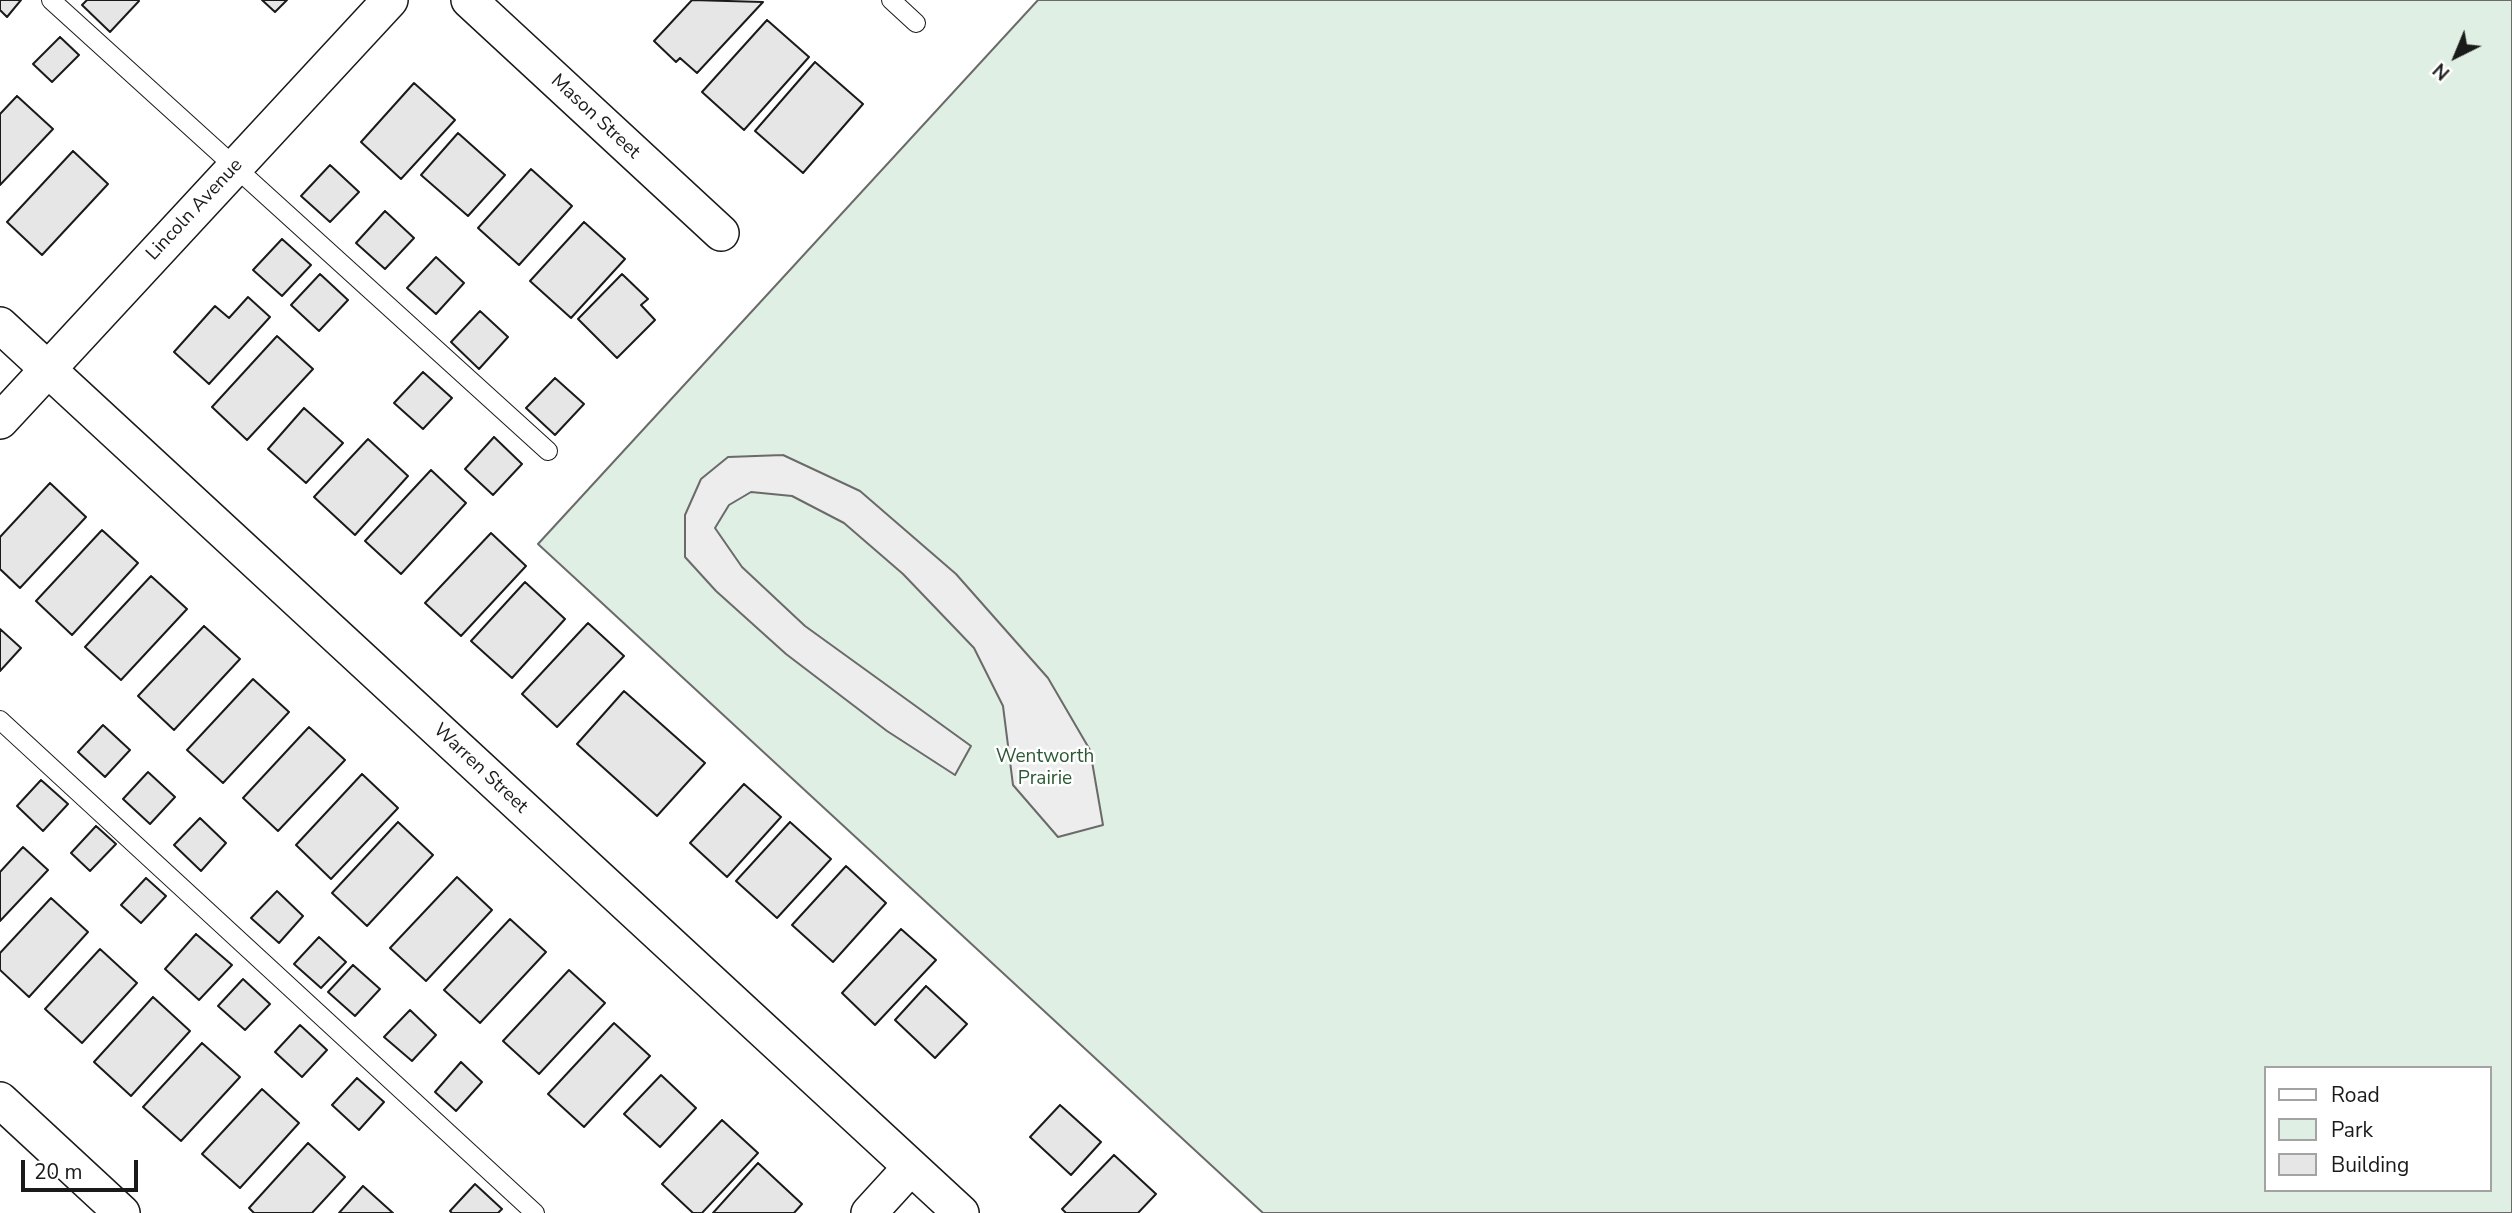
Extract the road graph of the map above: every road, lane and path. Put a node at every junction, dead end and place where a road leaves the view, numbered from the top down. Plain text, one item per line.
1 (51, 0) edge
2 (390, 0) edge
3 (469, 0) edge
4 (891, 0) edge
5 (916, 23) dead end
6 (234, 168) junction
7 (721, 233) dead end
8 (0, 325) edge
9 (48, 369) junction
10 (0, 421) edge
11 (548, 451) dead end
12 (0, 720) edge
13 (0, 1100) edge
14 (911, 1167) junction
15 (122, 1213) edge
16 (535, 1213) edge
17 (869, 1213) edge
18 (961, 1213) edge

1 - 6 lane
2 - 6 street, Lincoln Avenue
3 - 7 street, Mason Street
4 - 5 lane
6 - 9 street, Lincoln Avenue
6 - 11 lane
8 - 9 street, Warren Street
9 - 10 street, Lincoln Avenue
9 - 14 street, Warren Street
12 - 16 lane
13 - 15 street
14 - 17 street
14 - 18 street, Warren Street

